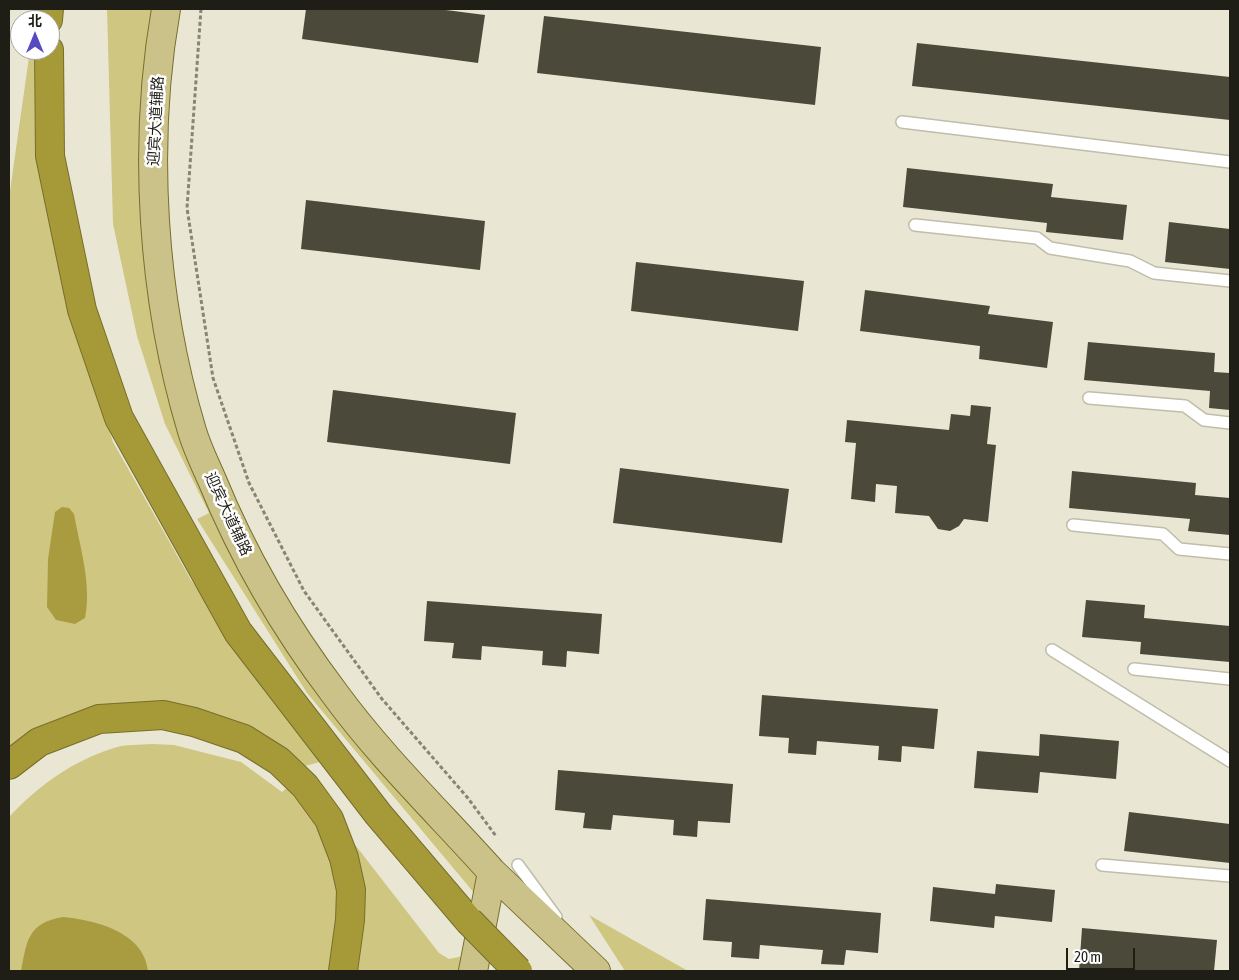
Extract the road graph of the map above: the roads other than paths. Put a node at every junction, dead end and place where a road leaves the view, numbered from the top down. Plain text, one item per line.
1 (166, 9) edge
2 (49, 60) edge
3 (902, 122) dead end
4 (1230, 162) edge
5 (915, 225) dead end
6 (1230, 281) edge
7 (1089, 398) dead end
8 (1230, 423) edge
9 (1073, 525) dead end
10 (1230, 554) edge
11 (1052, 650) dead end
12 (1134, 669) dead end
13 (1230, 679) edge
14 (1230, 761) edge
15 (9, 765) edge
16 (1102, 865) dead end
17 (505, 868) junction
18 (1230, 876) edge
19 (595, 970) edge
20 (343, 971) edge
21 (473, 971) edge
22 (518, 971) edge

1 - 17 main road, 迎宾大道辅路
2 - 22 highway, bridge
3 - 4 lane
5 - 6 lane
7 - 8 lane
9 - 10 lane
11 - 14 lane
12 - 13 lane
15 - 20 highway
16 - 18 lane
17 - 19 main road, 迎宾大道辅路
17 - 21 main road

